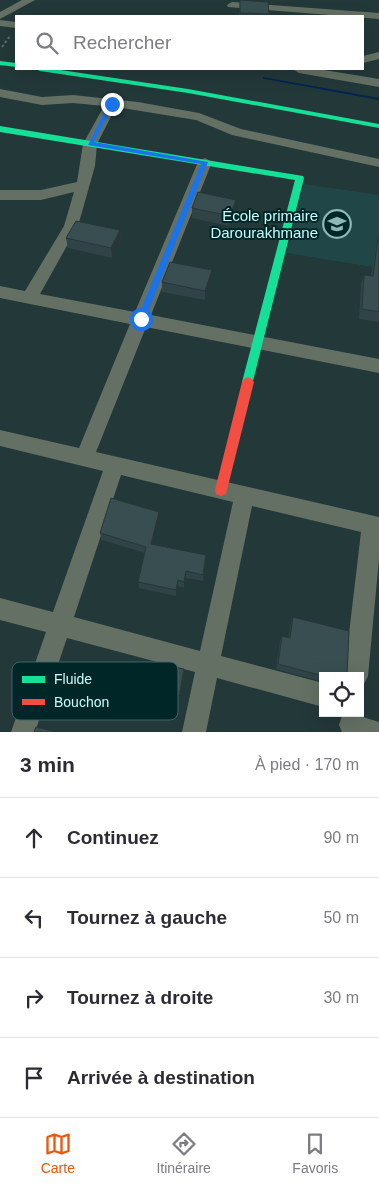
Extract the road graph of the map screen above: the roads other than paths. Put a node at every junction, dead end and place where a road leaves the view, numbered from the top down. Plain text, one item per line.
1 (30, 0) edge
2 (232, 7) edge
3 (308, 9) edge
4 (0, 16) edge
5 (379, 16) edge
6 (0, 22) edge
7 (15, 25) edge
8 (0, 50) edge
9 (15, 54) edge
10 (379, 55) edge
11 (364, 60) edge
12 (0, 63) edge
13 (15, 65) edge
14 (47, 70) edge
15 (123, 70) edge
16 (316, 70) edge
17 (359, 74) edge
18 (379, 83) edge
19 (0, 93) edge
20 (112, 104) junction
21 (379, 114) edge
22 (379, 126) edge
23 (0, 129) edge
24 (90, 144) junction
25 (205, 162) junction
26 (379, 163) edge
27 (82, 185) junction
28 (0, 195) edge
29 (0, 292) edge
30 (29, 298) junction
31 (141, 319) junction
32 (257, 342) junction
33 (379, 366) edge
34 (0, 438) edge
35 (84, 458) junction
36 (115, 465) junction
37 (220, 490) junction
38 (244, 495) junction
39 (376, 526) edge
40 (0, 609) edge
41 (60, 625) junction
42 (47, 662) edge
43 (208, 664) junction
44 (357, 672) edge
45 (319, 694) edge
46 (27, 720) edge
47 (23, 732) edge
48 (194, 732) edge

1 - 4 street
2 - 3 street
3 - 5 street
6 - 7 street
8 - 9 main road
10 - 11 street
12 - 13 main road
14 - 22 main road
15 - 21 main road
16 - 17 street
17 - 18 street
19 - 20 street
20 - 24 street
20 - 26 street
23 - 24 main road
24 - 25 main road
24 - 27 street
25 - 31 street
25 - 32 main road
27 - 28 street
27 - 30 street
29 - 30 street
30 - 31 street
31 - 32 street
31 - 35 street
32 - 33 street
32 - 37 main road
34 - 35 street
35 - 36 street
36 - 37 street
36 - 41 street
37 - 38 street
38 - 39 street
38 - 43 street
39 - 44 street
40 - 41 street
41 - 42 street
41 - 43 street
43 - 45 street
43 - 48 street
46 - 47 street

